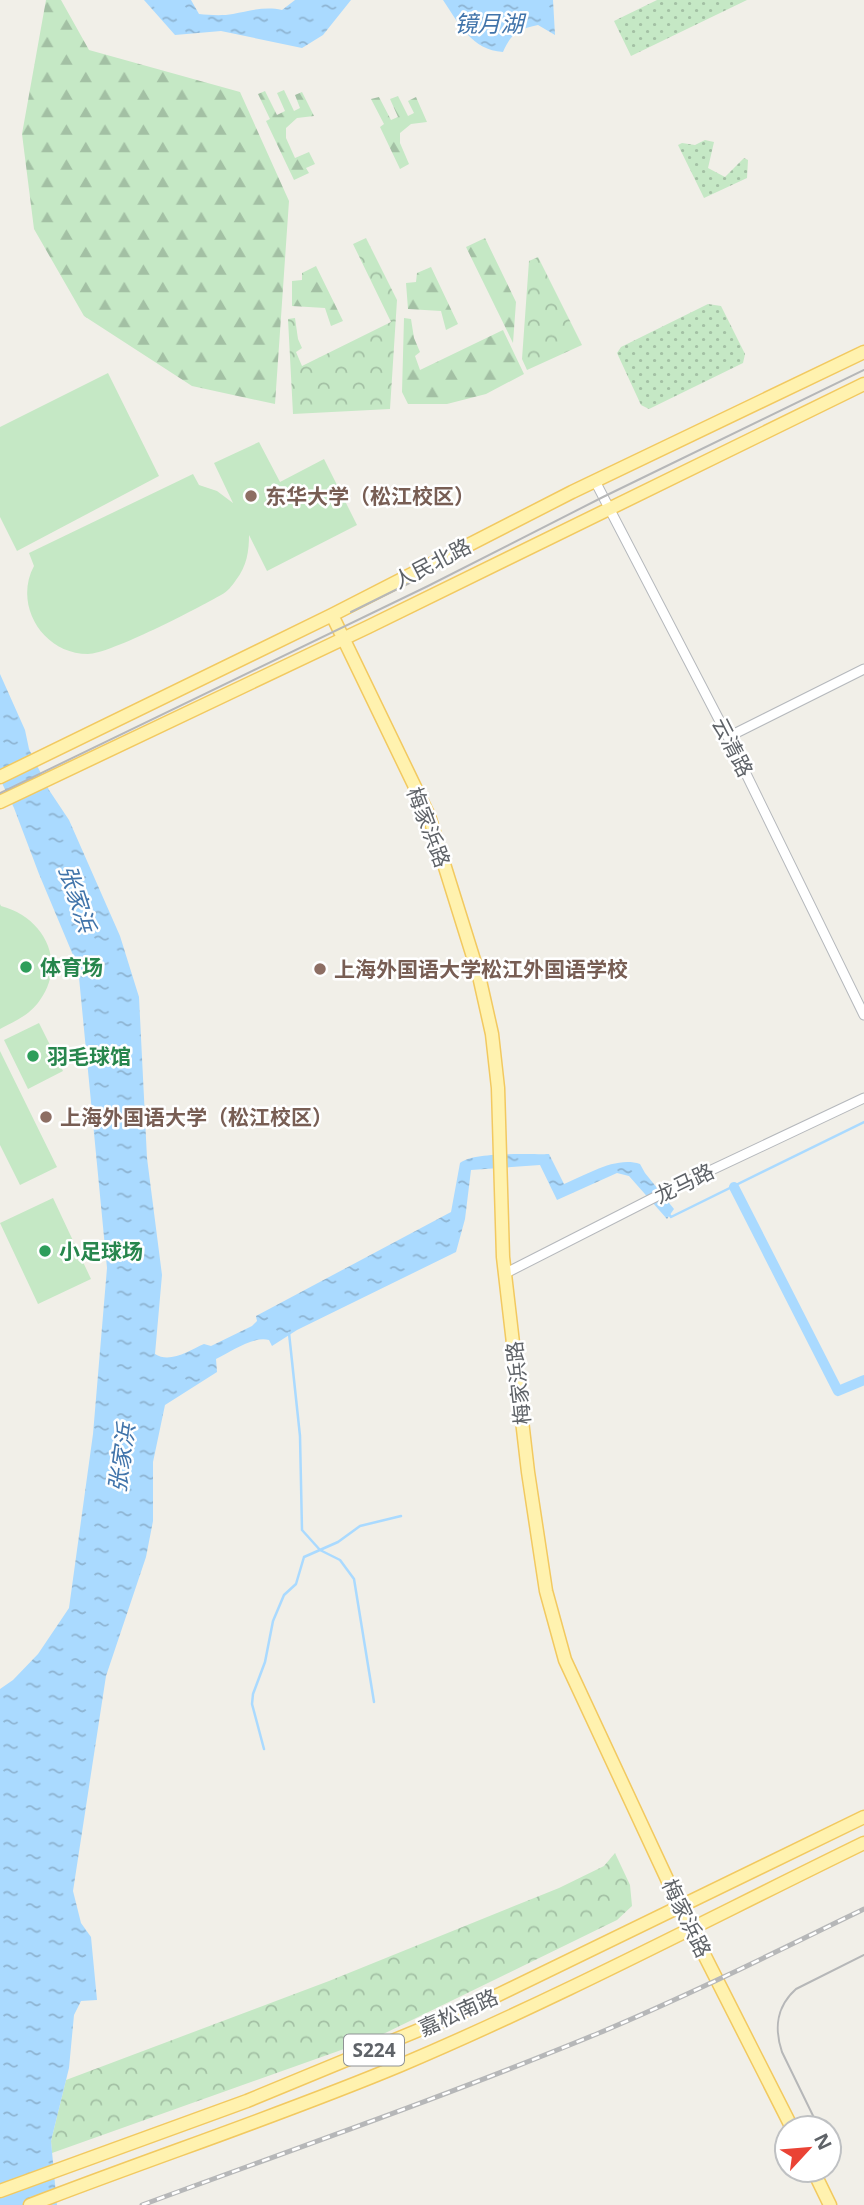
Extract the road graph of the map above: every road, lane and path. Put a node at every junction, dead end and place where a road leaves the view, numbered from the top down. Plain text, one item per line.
1 (864, 352) edge
2 (864, 384) edge
3 (595, 481) junction
4 (610, 510) junction
5 (332, 615) junction
6 (344, 639) junction
7 (864, 669) edge
8 (728, 737) junction
9 (0, 777) edge
10 (0, 802) edge
11 (864, 1015) edge
12 (864, 1098) edge
13 (506, 1273) junction
14 (864, 1817) edge
15 (864, 1843) edge
16 (680, 1907) junction
17 (691, 1928) junction
18 (785, 2114) edge
19 (820, 2184) edge
20 (0, 2192) edge
21 (30, 2205) edge
22 (830, 2205) edge

1 - 3 main road, 人民北路
2 - 4 main road, 人民北路
3 - 4 street, 云清路
3 - 5 main road, 人民北路
4 - 6 main road, 人民北路
4 - 8 street, 云清路
5 - 6 main road, 梅家浜路
5 - 9 main road, 人民北路
6 - 10 main road, 人民北路
6 - 13 main road, 梅家浜路
7 - 8 street
8 - 11 street, 云清路
12 - 13 street, 龙马路
13 - 16 main road, 梅家浜路
14 - 16 main road, 嘉松南路 / S224
15 - 17 main road, 嘉松南路 / S224
16 - 17 main road, 梅家浜路
16 - 20 main road, 嘉松南路 / S224
17 - 18 main road, 梅家浜路
17 - 21 main road, 嘉松南路 / S224
19 - 22 main road

